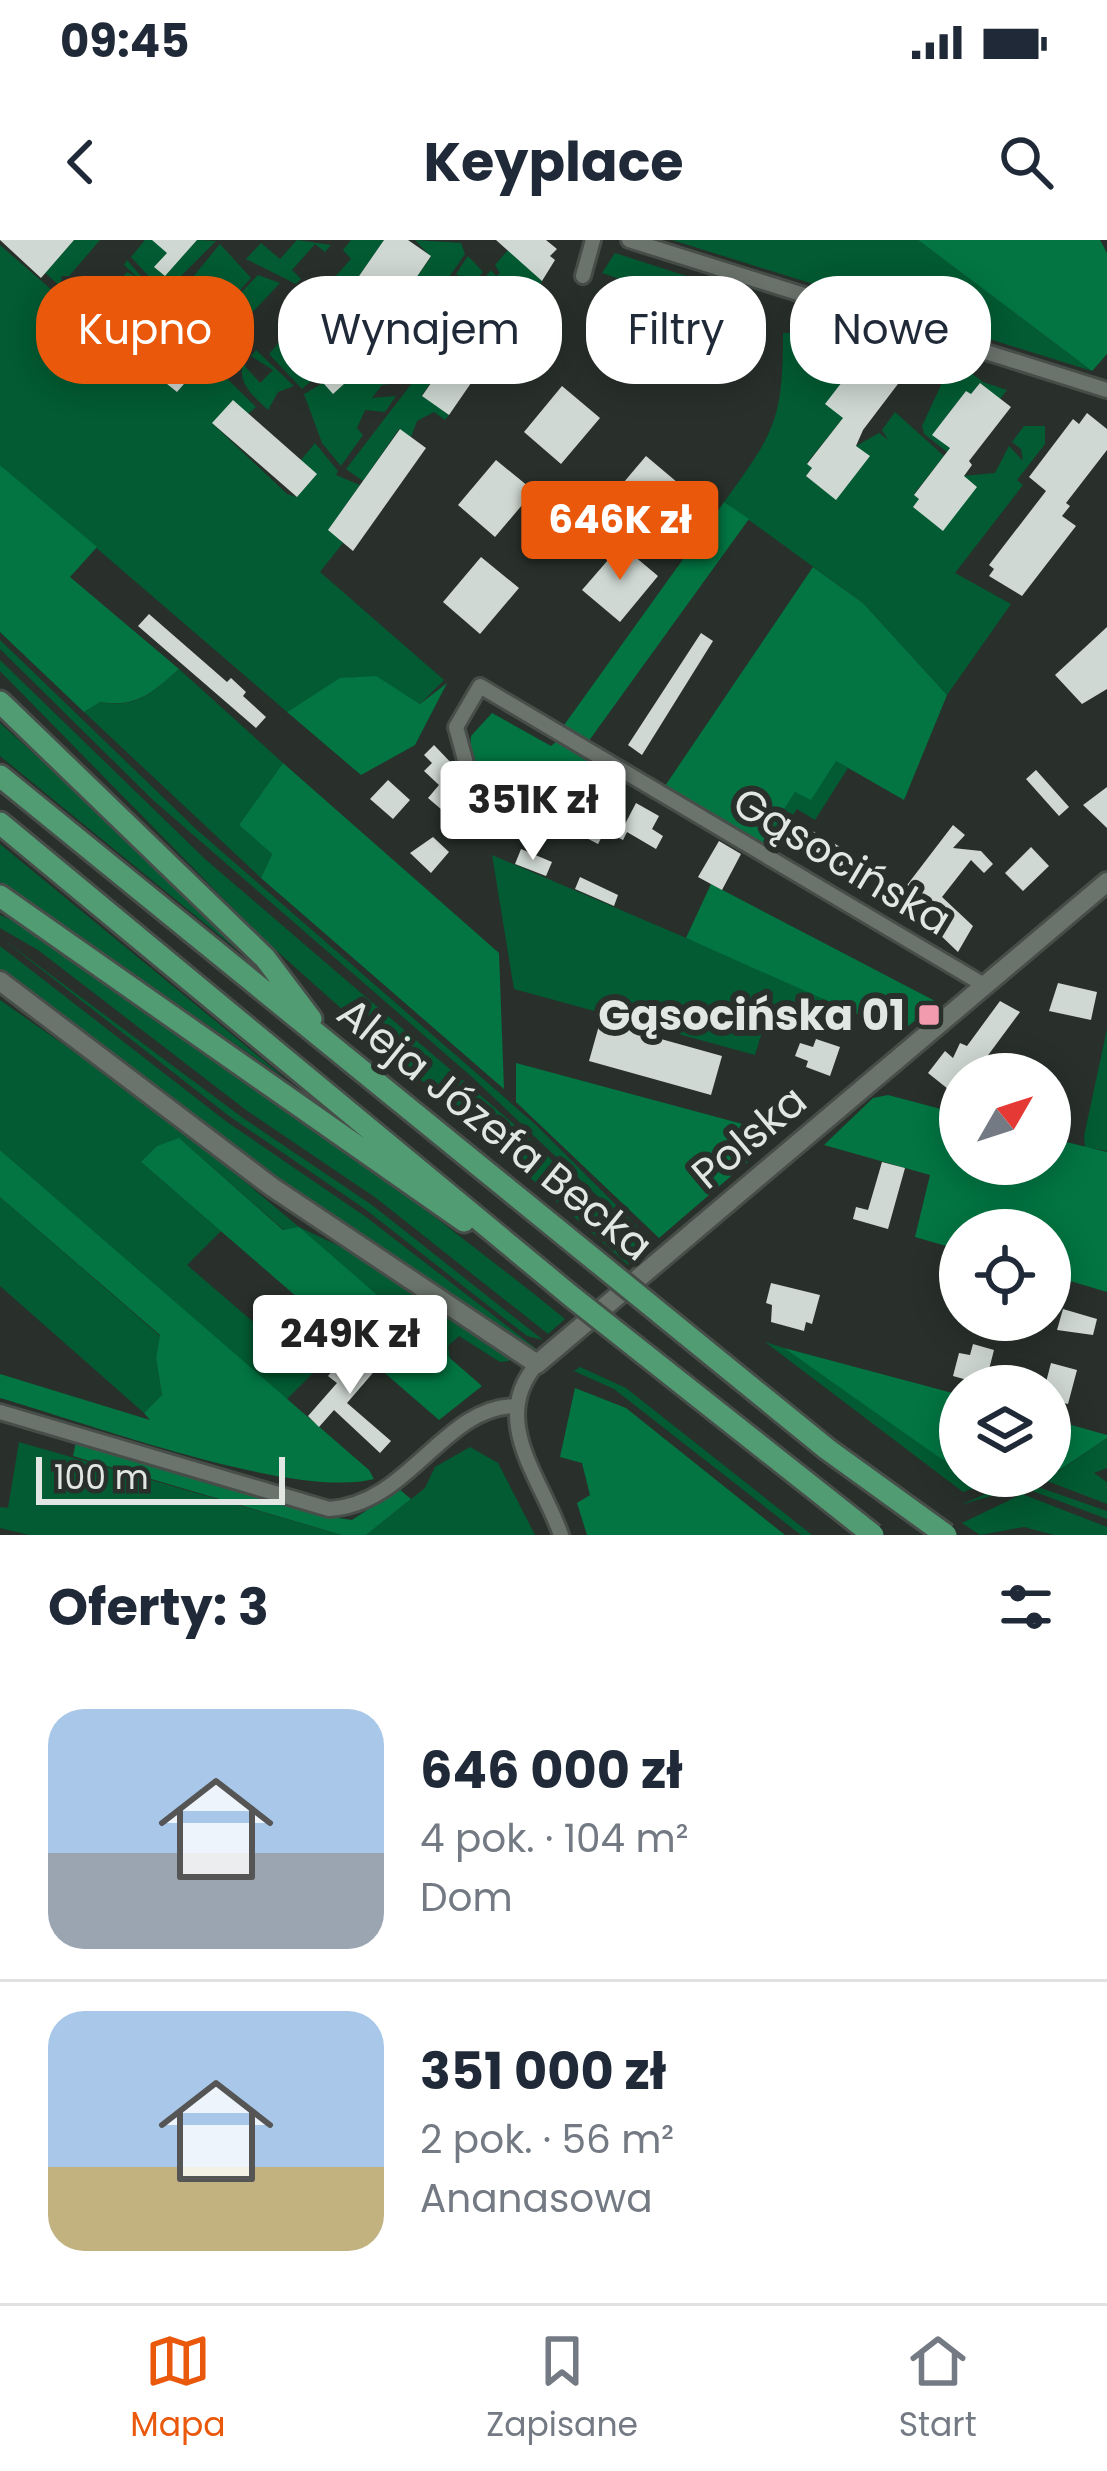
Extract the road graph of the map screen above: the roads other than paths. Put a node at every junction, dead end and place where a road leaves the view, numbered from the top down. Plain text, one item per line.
1 (593, 240) edge
2 (629, 240) edge
3 (583, 276) dead end
4 (1107, 390) edge
5 (0, 702) edge
6 (0, 776) edge
7 (0, 823) edge
8 (483, 825) dead end
9 (1107, 882) edge
10 (0, 896) edge
11 (0, 981) edge
12 (984, 985) junction
13 (333, 1048) junction
14 (502, 1239) junction
15 (537, 1364) junction
16 (517, 1406) junction
17 (0, 1412) edge
18 (561, 1535) edge
19 (873, 1535) edge
20 (946, 1535) edge

1 - 3 street
2 - 4 street
5 - 13 main road
6 - 13 main road, Aleja Józefa Becka
7 - 14 main road, Aleja Józefa Becka
8 - 12 street, Gąsocińska
9 - 12 street, Polska
10 - 14 main road
11 - 15 street
12 - 15 street, Polska
13 - 20 main road, Aleja Józefa Becka, bridge
14 - 19 main road, Aleja Józefa Becka, bridge
15 - 16 street
16 - 17 street
16 - 18 street

